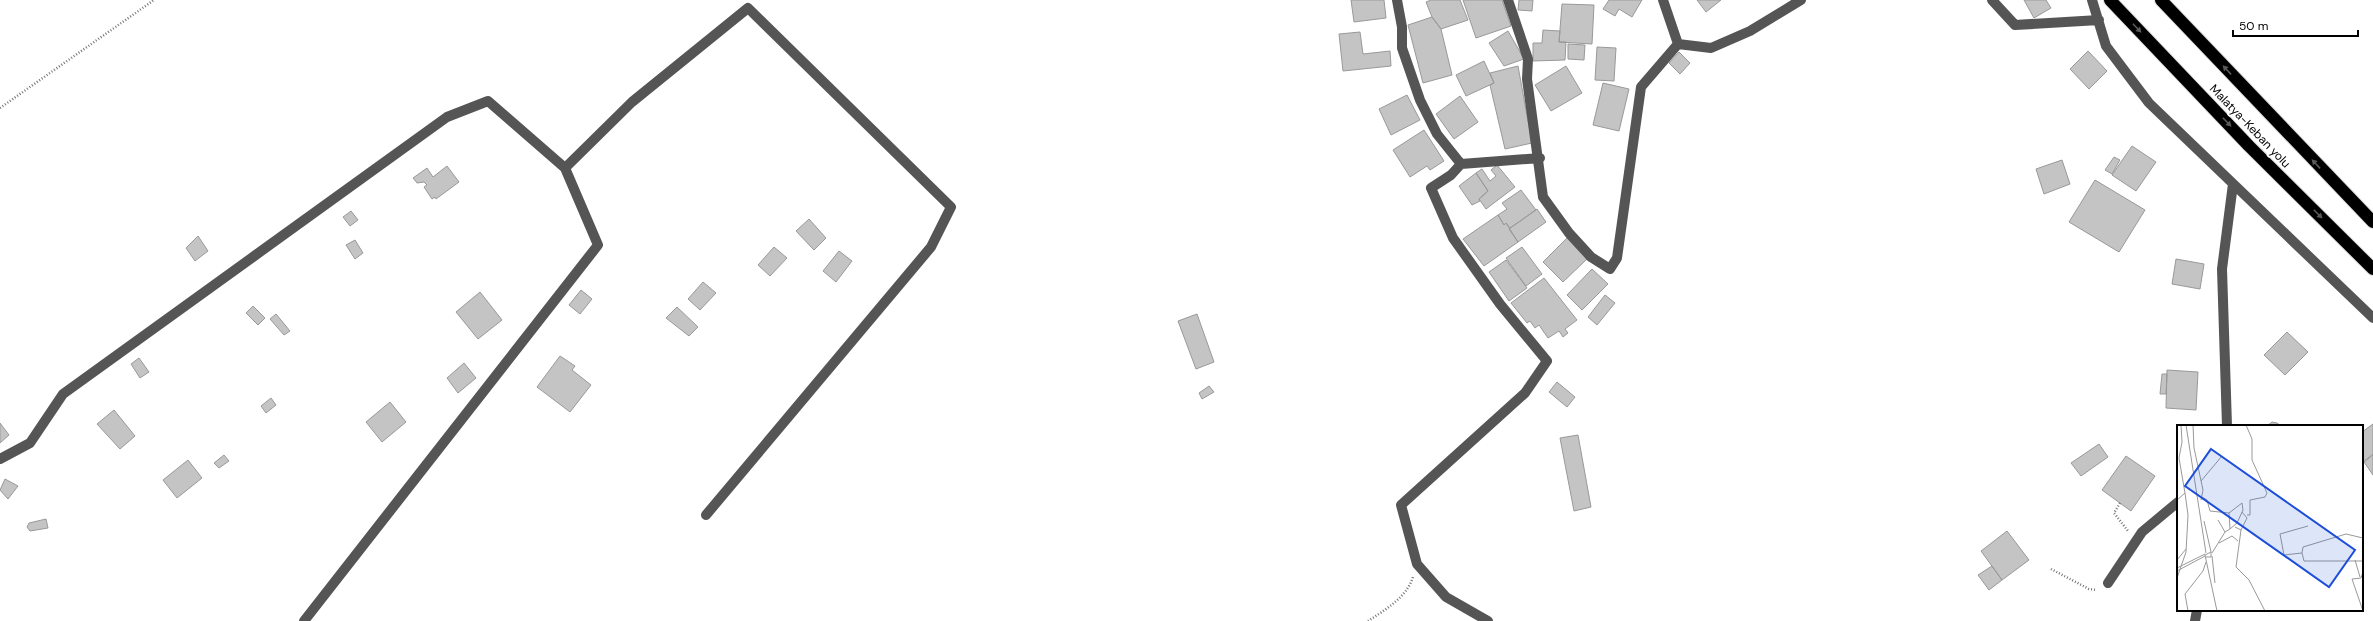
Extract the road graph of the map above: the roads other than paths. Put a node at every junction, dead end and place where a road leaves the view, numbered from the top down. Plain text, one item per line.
1 (1397, 0) edge
2 (1508, 0) edge
3 (1663, 0) edge
4 (1801, 0) edge
5 (1992, 0) edge
6 (2092, 0) edge
7 (2110, 0) edge
8 (2161, 0) edge
9 (2098, 20) junction
10 (1678, 44) junction
11 (1540, 158) junction
12 (1460, 164) junction
13 (565, 168) junction
14 (2233, 184) junction
15 (2373, 222) edge
16 (2373, 269) edge
17 (2373, 318) edge
18 (2226, 425) edge
19 (0, 459) edge
20 (2177, 503) edge
21 (706, 515) dead end
22 (2108, 583) road end
23 (2197, 611) edge
24 (304, 621) edge
25 (1488, 621) edge
26 (2195, 621) edge

1 - 12 street
2 - 11 street
3 - 10 street
4 - 10 street
5 - 9 street
6 - 9 street
7 -> 16 highway, Malatya-Keban yolu
15 -> 8 highway, Malatya-Keban yolu
9 - 14 street
10 - 11 street
11 - 12 street
12 - 25 street
13 - 19 street
13 - 21 street
13 - 24 street
14 - 17 street
14 - 18 street
20 - 22 street
23 - 26 street

